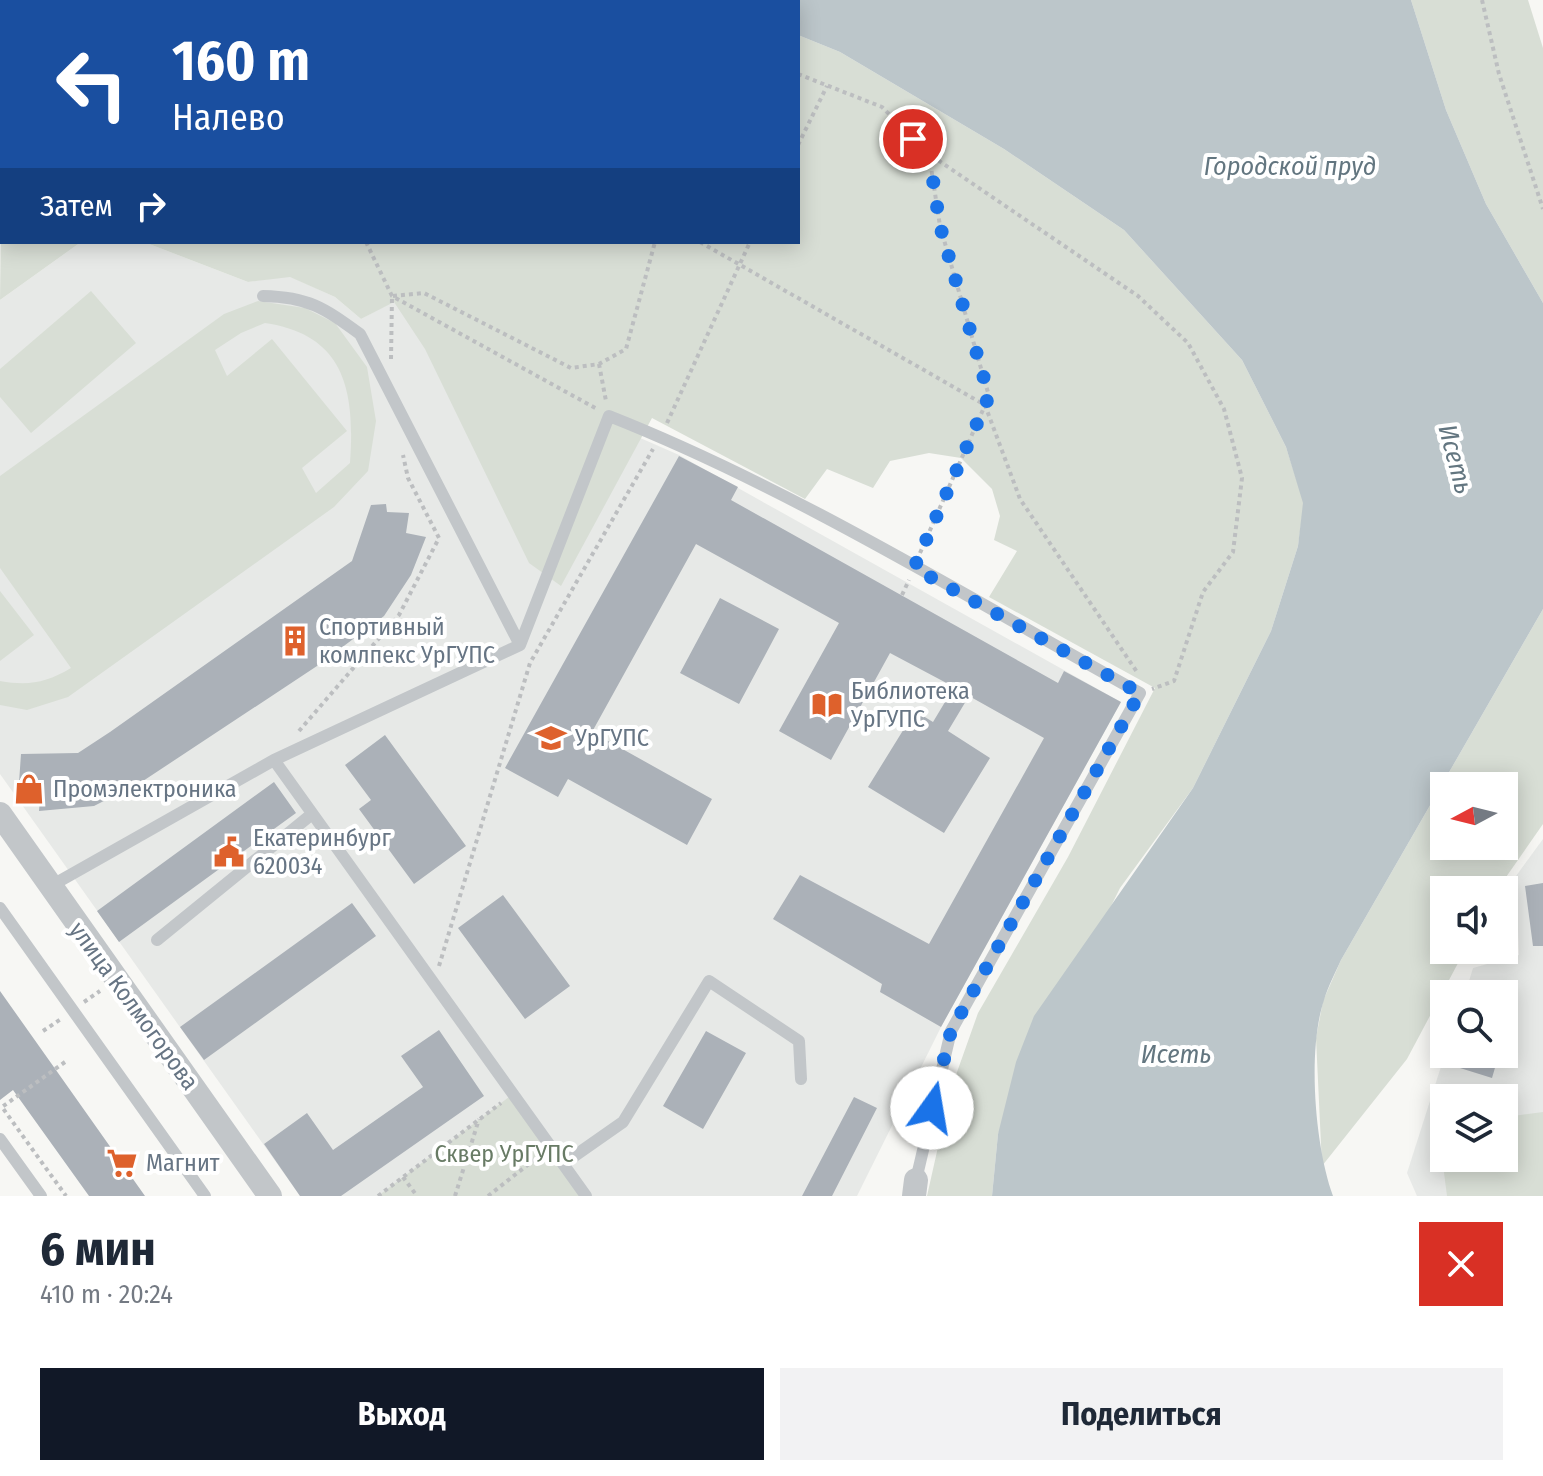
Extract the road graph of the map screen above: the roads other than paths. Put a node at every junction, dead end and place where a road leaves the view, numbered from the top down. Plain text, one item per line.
1 (263, 296) dead end
2 (520, 645) junction
3 (274, 760) junction
4 (0, 814) edge
5 (312, 814) junction
6 (49, 887) junction
7 (0, 908) edge
8 (157, 940) dead end
9 (801, 1079) dead end
10 (0, 1139) edge
11 (563, 1164) junction
12 (915, 1188) edge
13 (41, 1196) edge
14 (205, 1196) edge
15 (270, 1196) edge
16 (586, 1196) edge

1 - 2 lane
2 - 3 lane
2 - 12 lane
3 - 5 lane
3 - 6 lane
4 - 6 street, улица Колмогорова
5 - 8 lane
5 - 11 lane
6 - 15 street, улица Колмогорова
7 - 14 lane
9 - 11 lane
10 - 13 lane
11 - 16 lane

